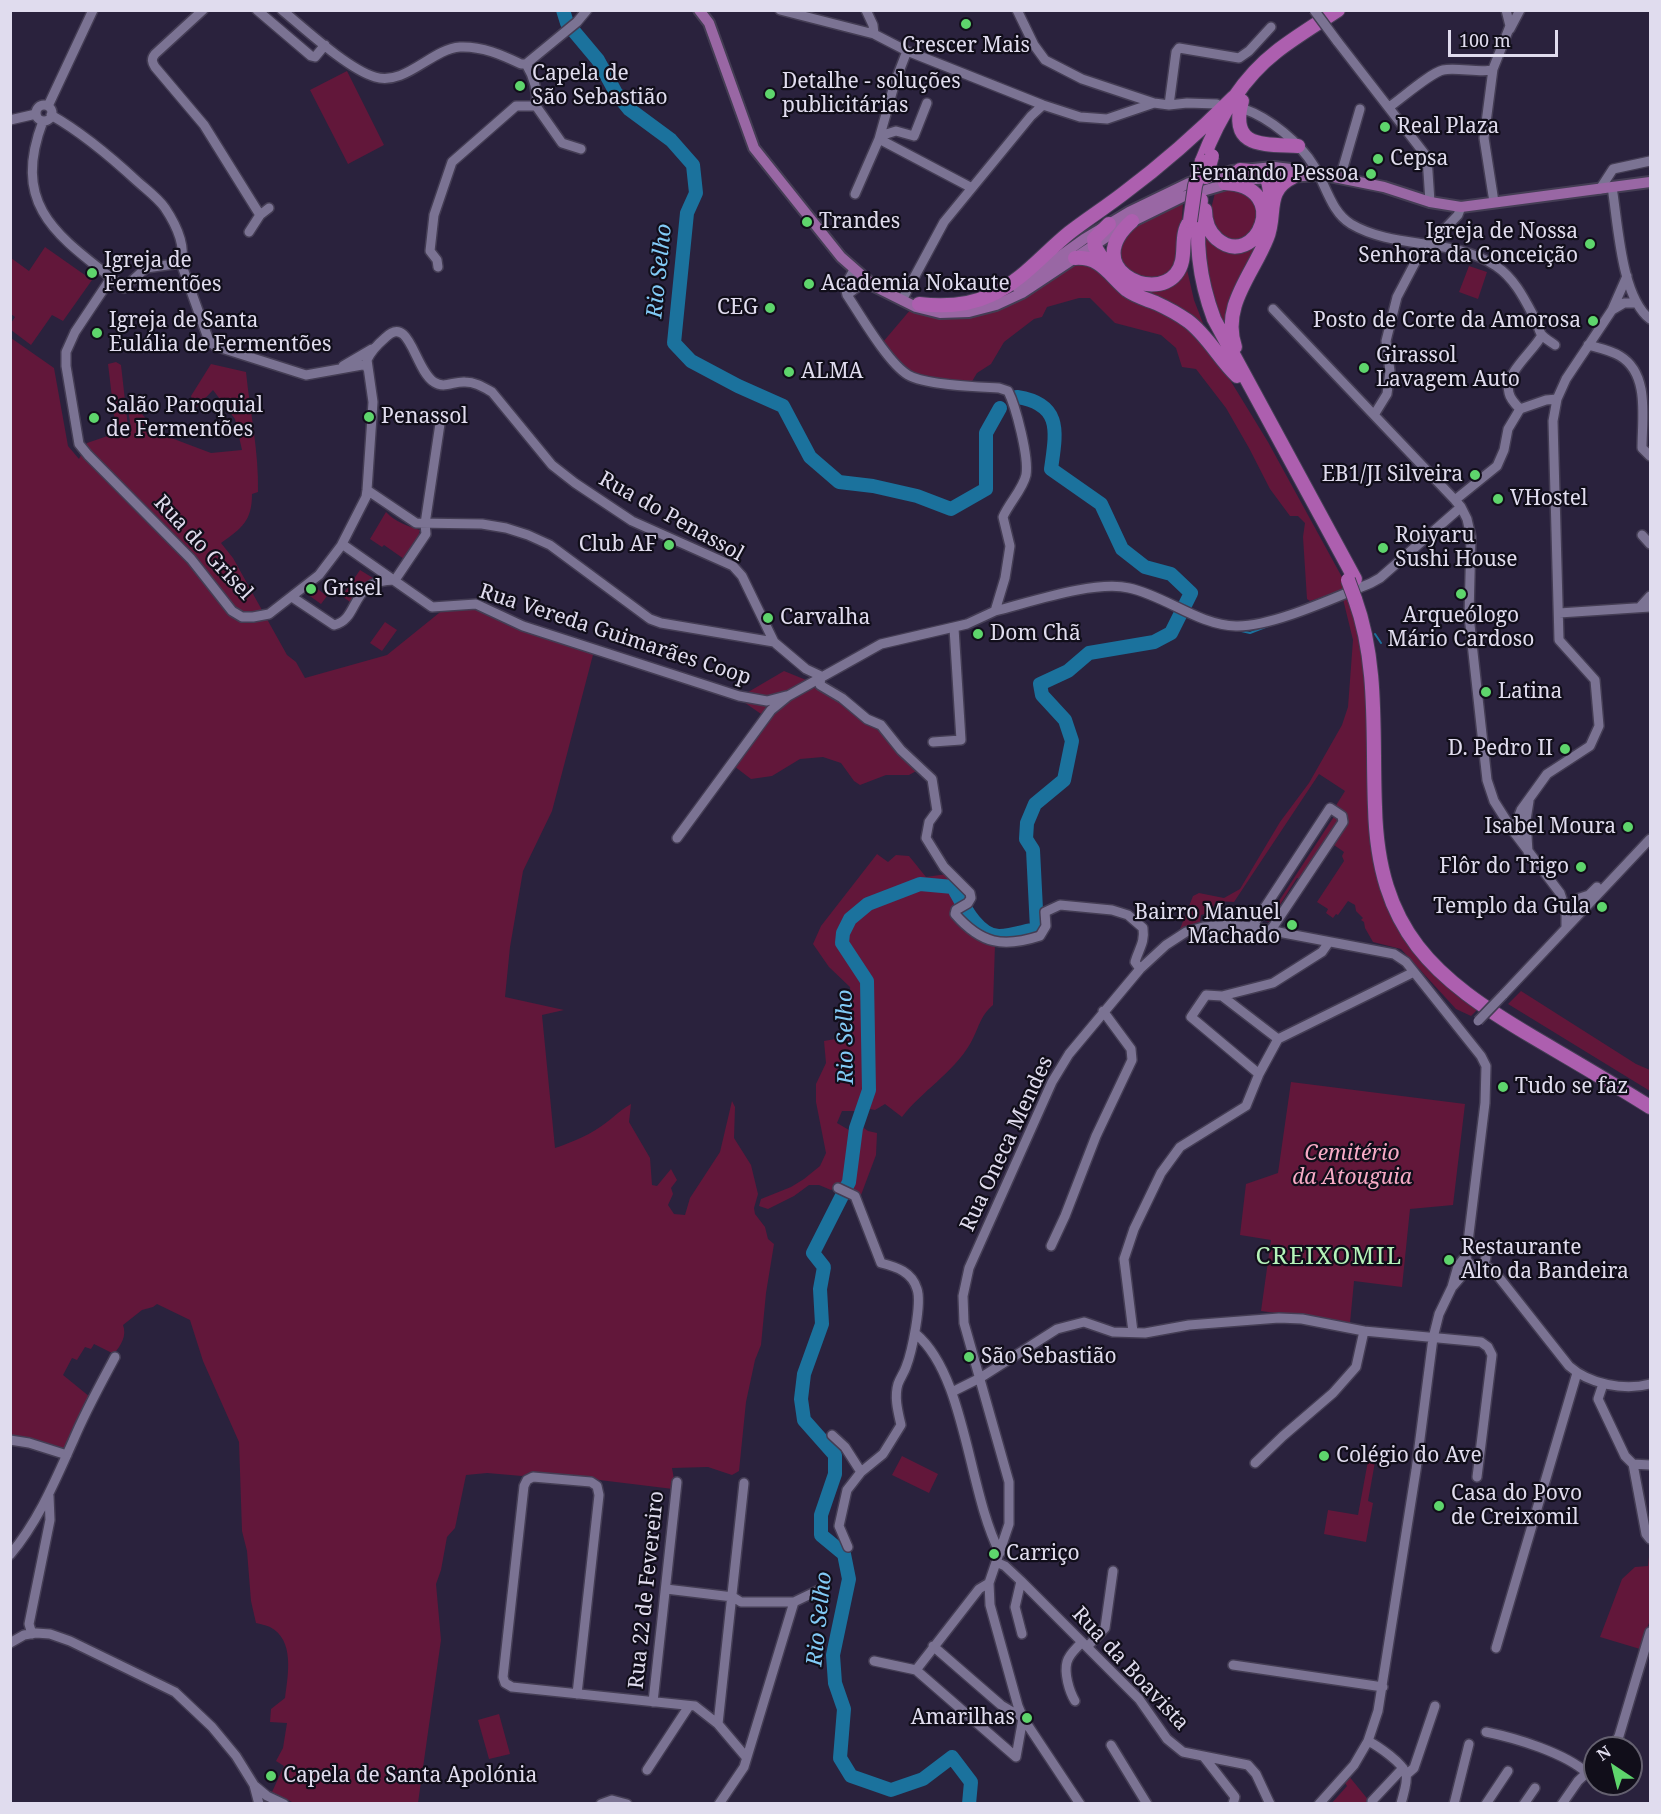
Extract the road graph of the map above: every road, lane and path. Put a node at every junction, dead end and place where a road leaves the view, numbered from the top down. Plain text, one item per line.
1 (93, 10) edge
2 (203, 10) edge
3 (257, 10) edge
4 (282, 10) edge
5 (587, 10) edge
6 (699, 10) edge
7 (780, 10) edge
8 (866, 10) edge
9 (1017, 10) edge
10 (1314, 10) edge
11 (1338, 10) edge
12 (1351, 10) edge
13 (1506, 10) edge
14 (1520, 10) edge
15 (1271, 27) dead end
16 (1509, 31) junction
17 (874, 34) junction
18 (325, 45) junction
19 (907, 51) junction
20 (524, 64) junction
21 (1493, 69) junction
22 (1240, 102) junction
23 (927, 103) dead end
24 (1154, 103) junction
25 (1217, 104) dead end
26 (1043, 105) junction
27 (1169, 105) junction
28 (536, 106) junction
29 (1389, 107) junction
30 (1360, 109) dead end
31 (44, 114) junction
32 (10, 120) edge
33 (879, 138) junction
34 (1298, 146) junction
35 (581, 148) dead end
36 (1207, 158) junction
37 (1650, 161) edge
38 (1240, 170) junction
39 (1319, 175) junction
40 (1267, 177) junction
41 (1293, 177) junction
42 (1341, 178) junction
43 (1650, 182) edge
44 (1225, 183) junction
45 (1612, 187) junction
46 (972, 188) junction
47 (1600, 189) junction
48 (855, 194) dead end
49 (1201, 200) junction
50 (1430, 202) junction
51 (1494, 202) junction
52 (1461, 207) junction
53 (269, 208) dead end
54 (1272, 211) junction
55 (260, 215) junction
56 (1194, 220) junction
57 (1132, 221) junction
58 (1109, 224) junction
59 (249, 232) dead end
60 (1430, 243) junction
61 (1094, 245) junction
62 (1074, 258) junction
63 (181, 263) junction
64 (438, 267) dead end
65 (854, 270) junction
66 (1114, 276) junction
67 (1627, 276) junction
68 (111, 278) junction
69 (866, 280) junction
70 (847, 295) junction
71 (902, 300) junction
72 (1637, 303) junction
73 (919, 304) junction
74 (1273, 309) dead end
75 (1612, 310) junction
76 (1650, 319) edge
77 (1542, 335) junction
78 (1555, 345) dead end
79 (1588, 345) junction
80 (376, 347) junction
81 (368, 369) junction
82 (335, 371) junction
83 (1239, 374) junction
84 (1557, 399) junction
85 (1520, 409) junction
86 (1374, 415) junction
87 (441, 417) dead end
88 (1650, 456) edge
89 (367, 490) junction
90 (1458, 504) junction
91 (425, 524) junction
92 (1642, 534) dead end
93 (342, 544) junction
94 (1650, 544) edge
95 (395, 580) junction
96 (1650, 596) edge
97 (292, 597) junction
98 (1358, 598) junction
99 (1645, 607) edge
100 (995, 611) junction
101 (1559, 612) junction
102 (954, 628) junction
103 (774, 642) junction
104 (821, 676) junction
105 (788, 696) junction
106 (933, 742) dead end
107 (1528, 801) junction
108 (1526, 819) junction
109 (1513, 831) junction
110 (1650, 831) edge
111 (677, 838) dead end
112 (1650, 839) edge
113 (1528, 852) junction
114 (1560, 893) junction
115 (1575, 899) junction
116 (1565, 910) junction
117 (1580, 913) junction
118 (1252, 927) junction
119 (1566, 928) junction
120 (1271, 930) junction
121 (1329, 942) junction
122 (1140, 969) junction
123 (1414, 972) junction
124 (1222, 996) junction
125 (1103, 1011) junction
126 (1465, 1035) junction
127 (1278, 1039) junction
128 (1259, 1074) junction
129 (1650, 1097) edge
130 (1650, 1107) edge
131 (838, 1188) dead end
132 (1471, 1228) junction
133 (1051, 1246) dead end
134 (1482, 1248) junction
135 (1466, 1253) junction
136 (1479, 1265) junction
137 (1452, 1287) junction
138 (1364, 1331) junction
139 (1133, 1332) junction
140 (916, 1334) junction
141 (1432, 1338) junction
142 (115, 1357) dead end
143 (1577, 1373) junction
144 (980, 1378) junction
145 (1603, 1384) junction
146 (1650, 1384) edge
147 (952, 1392) junction
148 (832, 1436) dead end
149 (10, 1440) edge
150 (67, 1455) junction
151 (1255, 1463) dead end
152 (1633, 1464) junction
153 (1650, 1465) edge
154 (861, 1472) junction
155 (1477, 1477) dead end
156 (677, 1482) dead end
157 (744, 1483) dead end
158 (49, 1496) junction
159 (1650, 1539) edge
160 (848, 1547) dead end
161 (10, 1555) edge
162 (998, 1557) junction
163 (1113, 1571) dead end
164 (1021, 1581) junction
165 (989, 1583) junction
166 (666, 1589) junction
167 (822, 1589) dead end
168 (733, 1597) junction
169 (794, 1602) junction
170 (1650, 1632) edge
171 (32, 1634) junction
172 (1022, 1634) dead end
173 (10, 1643) edge
174 (1085, 1645) junction
175 (933, 1646) junction
176 (1496, 1648) dead end
177 (874, 1661) dead end
178 (1233, 1665) dead end
179 (916, 1670) junction
180 (1383, 1687) junction
181 (577, 1694) junction
182 (1075, 1701) dead end
183 (653, 1702) junction
184 (689, 1706) junction
185 (1435, 1706) dead end
186 (1023, 1718) junction
187 (718, 1724) junction
188 (1486, 1732) dead end
189 (1619, 1736) edge
190 (1368, 1741) junction
191 (1469, 1744) dead end
192 (1110, 1745) dead end
193 (746, 1757) junction
194 (1204, 1757) junction
195 (647, 1770) dead end
196 (1583, 1770) edge
197 (1508, 1771) dead end
198 (1405, 1772) junction
199 (1583, 1778) edge
200 (254, 1785) junction
201 (1535, 1788) dead end
202 (1372, 1801) dead end
203 (259, 1803) edge
204 (282, 1803) edge
205 (601, 1803) edge
206 (627, 1803) edge
207 (719, 1803) edge
208 (1080, 1803) edge
209 (1147, 1803) edge
210 (1233, 1803) edge
211 (1269, 1803) edge
212 (1319, 1803) edge
213 (1401, 1803) edge
214 (1454, 1803) edge
215 (1486, 1803) edge
216 (1524, 1803) edge
217 (1562, 1803) edge

1 - 31 street
2 - 55 street
3 - 18 street
4 - 18 street
5 - 20 street
6 - 65 main road
7 - 17 street
8 - 17 street
9 - 24 street
10 - 29 street, bridge
11 - 22 highway
12 - 22 highway
13 - 16 street
14 - 16 street
15 - 27 street
16 - 21 street
17 - 19 street
18 - 20 street
19 - 26 street
19 - 33 street
20 - 28 street
21 - 29 street
21 - 51 street
22 - 34 street
22 - 34 highway
22 - 36 highway
22 - 73 highway
23 - 33 street
24 - 26 street
24 - 27 street
25 - 27 street
26 - 46 street
28 - 35 street
28 - 64 street
29 - 50 street
30 - 42 street
31 - 32 street
31 - 63 street
31 - 68 street
33 - 46 street
33 - 48 street
34 - 39 street
36 - 49 highway, bridge
36 - 56 highway, bridge
37 - 47 street
38 - 39 main road
38 - 40 highway
38 - 58 main road
39 - 41 main road
39 - 42 main road
39 - 60 street
40 - 41 main road
40 - 44 main road
40 - 54 highway
41 - 54 highway
42 - 50 main road
43 - 45 main road
44 - 49 highway
44 - 57 main road
45 - 47 main road
45 - 67 street
46 - 71 street
47 - 51 main road
49 - 56 highway
50 - 52 main road
51 - 52 main road
52 - 60 street
53 - 55 street
54 - 83 highway
55 - 59 street
56 - 57 highway
56 - 83 highway
57 - 61 main road
58 - 61 highway
58 - 73 main road
60 - 77 street
60 - 86 street
61 - 62 main road
61 - 66 highway
62 - 66 highway
62 - 71 main road
63 - 68 street
63 - 82 street
65 - 69 main road
65 - 70 street
66 - 83 highway
67 - 72 street
67 - 75 street
68 - 97 street, Rua do Grisel
69 - 70 street
69 - 71 main road
70 - 100 street
71 - 73 main road
72 - 75 street
72 - 76 street
74 - 86 street
75 - 79 street
77 - 78 street
77 - 85 street
79 - 84 street
79 - 88 street
80 - 81 street, Rua do Grisel
80 - 82 street
80 - 103 street, Rua do Penassol
81 - 82 street
81 - 89 street, Rua do Grisel
83 - 98 highway
84 - 85 street
84 - 101 street
85 - 90 street
86 - 90 street
87 - 91 street
89 - 91 street
89 - 93 street, Rua do Grisel
90 - 100 street
90 - 109 street
91 - 95 street
91 - 103 street
92 - 94 street
93 - 95 street, Rua Vereda Guimarães Coop
93 - 97 street, Rua do Grisel
95 - 97 street
95 - 105 street, Rua Vereda Guimarães Coop
96 - 99 street
98 - 129 highway
98 - 130 highway
99 - 101 street
100 - 102 street
101 - 107 street
102 - 104 street
102 - 106 street
103 - 104 street
104 - 105 street
104 - 122 street
105 - 111 street
107 - 108 street
107 - 109 street
108 - 109 street
108 - 113 street
109 - 113 street
110 - 115 street
112 - 117 street
113 - 114 street
114 - 115 street
114 - 116 street
115 - 116 street
115 - 117 street
116 - 117 street
116 - 119 street
117 - 119 street
118 - 120 street, Rua Oneca Mendes
118 - 120 street
118 - 122 street, Rua Oneca Mendes
119 - 126 street, bridge
120 - 121 street, Rua Oneca Mendes
121 - 123 street, Rua Oneca Mendes
121 - 124 street
122 - 125 street, Rua Oneca Mendes
123 - 126 street, Rua Oneca Mendes
123 - 127 street
124 - 127 street
124 - 128 street
125 - 133 street
125 - 144 street, Rua Oneca Mendes
126 - 132 street, Rua Oneca Mendes
127 - 128 street
128 - 139 street
131 - 140 street
132 - 134 street
132 - 135 street, Rua Oneca Mendes
134 - 135 street
134 - 136 street
135 - 136 street
135 - 137 street, Rua Oneca Mendes
136 - 137 street
136 - 143 street
137 - 141 street, Rua Oneca Mendes
138 - 139 street
138 - 141 street
138 - 151 street
139 - 144 street
140 - 147 street
140 - 154 street
141 - 155 street
141 - 180 street, Rua Oneca Mendes
142 - 150 street
143 - 145 street
143 - 176 street
144 - 147 street
144 - 162 street, Rua Oneca Mendes
145 - 146 street
145 - 152 street
147 - 162 street
148 - 154 street
149 - 150 street
150 - 158 street
152 - 153 street
152 - 159 street
154 - 160 street
156 - 166 street, Rua 22 de Fevereiro
157 - 168 street
158 - 161 street
158 - 171 street
162 - 164 street, Rua da Boavista
162 - 165 street, Rua Oneca Mendes
163 - 174 street
164 - 172 street
164 - 174 street, Rua da Boavista
165 - 175 street
165 - 186 street
166 - 168 street
166 - 183 street, Rua 22 de Fevereiro
167 - 169 street
168 - 169 street
168 - 187 street
169 - 193 street
170 - 189 street
171 - 173 street
171 - 200 street
174 - 182 street
174 - 194 street, Rua da Boavista
175 - 179 street
175 - 186 street
177 - 179 street
178 - 180 street
179 - 186 street
180 - 190 street, Rua Oneca Mendes
181 - 181 street
181 - 183 street
183 - 184 street
184 - 187 street
184 - 195 street
185 - 198 street
186 - 208 street
187 - 193 street
188 - 196 street
190 - 198 street
190 - 212 street, Rua Oneca Mendes
191 - 214 street
192 - 209 street
193 - 207 street
194 - 210 street
194 - 211 street, Rua da Boavista
197 - 215 street
198 - 202 street
198 - 213 street
199 - 217 street
200 - 203 street
200 - 204 street
201 - 216 street
203 - 204 street
205 - 206 street

